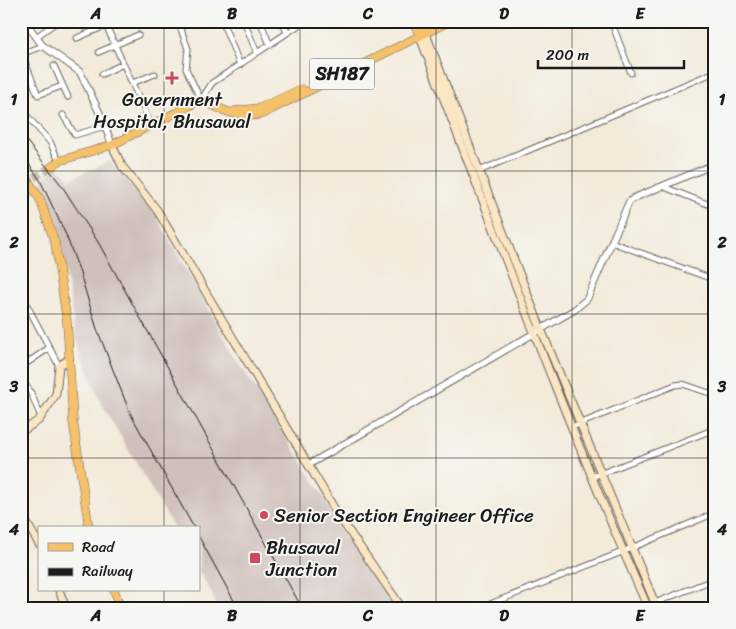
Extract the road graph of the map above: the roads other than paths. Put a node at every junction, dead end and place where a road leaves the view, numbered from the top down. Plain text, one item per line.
1 (25, 21) edge
2 (58, 21) edge
3 (178, 21) edge
4 (222, 21) edge
5 (244, 21) edge
6 (260, 21) edge
7 (282, 21) edge
8 (413, 21) edge
9 (438, 21) edge
10 (450, 21) edge
11 (611, 21) edge
12 (711, 21) edge
13 (304, 22) edge
14 (104, 23) edge
15 (422, 30) edge
16 (287, 33) junction
17 (715, 33) edge
18 (138, 34) dead end
19 (36, 37) junction
20 (77, 38) dead end
21 (270, 45) junction
22 (43, 46) junction
23 (115, 46) junction
24 (99, 52) dead end
25 (257, 53) junction
26 (21, 54) edge
27 (123, 64) junction
28 (240, 65) junction
29 (54, 66) dead end
30 (715, 72) edge
31 (631, 73) dead end
32 (102, 74) dead end
33 (155, 74) dead end
34 (132, 84) junction
35 (62, 86) junction
36 (68, 97) dead end
37 (201, 100) junction
38 (449, 103) junction
39 (21, 109) edge
40 (64, 115) dead end
41 (151, 125) junction
42 (105, 126) junction
43 (112, 145) junction
44 (59, 161) junction
45 (715, 164) edge
46 (51, 167) tunnel mouth
47 (479, 171) junction
48 (26, 176) edge
49 (664, 187) junction
50 (715, 207) edge
51 (611, 242) junction
52 (21, 244) edge
53 (715, 280) edge
54 (21, 294) edge
55 (23, 303) edge
56 (538, 331) junction
57 (50, 348) junction
58 (69, 359) junction
59 (59, 366) junction
60 (21, 367) edge
61 (21, 378) edge
62 (715, 395) edge
63 (41, 417) junction
64 (580, 424) junction
65 (572, 427) junction
66 (715, 429) edge
67 (21, 432) edge
68 (308, 465) junction
69 (601, 474) junction
70 (592, 477) junction
71 (21, 513) edge
72 (715, 513) edge
73 (89, 526) edge
74 (38, 542) edge
75 (632, 547) junction
76 (622, 552) junction
77 (715, 580) edge
78 (60, 592) edge
79 (115, 592) edge
80 (656, 605) edge
81 (647, 607) edge
82 (66, 608) edge
83 (121, 608) edge
84 (402, 608) edge
85 (480, 608) edge

1 - 19 street
2 - 19 street
3 - 37 street
4 - 28 street
5 - 25 street
6 - 21 street
7 - 16 street
8 - 15 main road
9 - 15 main road, SH187
10 - 15 main road, SH187
11 - 31 street
12 - 17 street
13 - 16 street
14 - 20 street
14 - 23 street
15 - 37 main road, SH187
15 - 38 main road
16 - 21 street
18 - 23 street
19 - 22 street
21 - 25 street
22 - 26 street
22 - 42 street
23 - 24 street
23 - 27 street
25 - 28 street
26 - 35 street
27 - 32 street
27 - 34 street
28 - 37 street
29 - 35 street
30 - 47 street
33 - 34 street
34 - 41 street
35 - 36 street
37 - 41 main road
38 - 47 main road
38 - 56 main road
39 - 44 street
40 - 42 street
41 - 43 main road
42 - 43 street
43 - 44 main road
43 - 68 main road
44 - 46 main road
45 - 49 street
47 - 56 main road
48 - 52 street
48 - 58 main road
49 - 50 street
49 - 51 street
51 - 53 street
51 - 56 street
54 - 55 street
55 - 57 street
56 - 64 main road
56 - 65 main road
56 - 68 street
57 - 59 street
57 - 60 street
58 - 59 main road
58 - 73 main road
59 - 63 main road
61 - 63 street
62 - 64 street
63 - 67 main road
64 - 65 street
64 - 69 main road
65 - 70 main road
66 - 69 street
68 - 84 main road
69 - 70 street
69 - 75 main road
70 - 76 main road
71 - 74 main road
72 - 75 street
75 - 76 street
75 - 80 main road
76 - 81 main road
76 - 85 street
77 - 80 street
78 - 82 main road
79 - 83 main road
80 - 81 street

